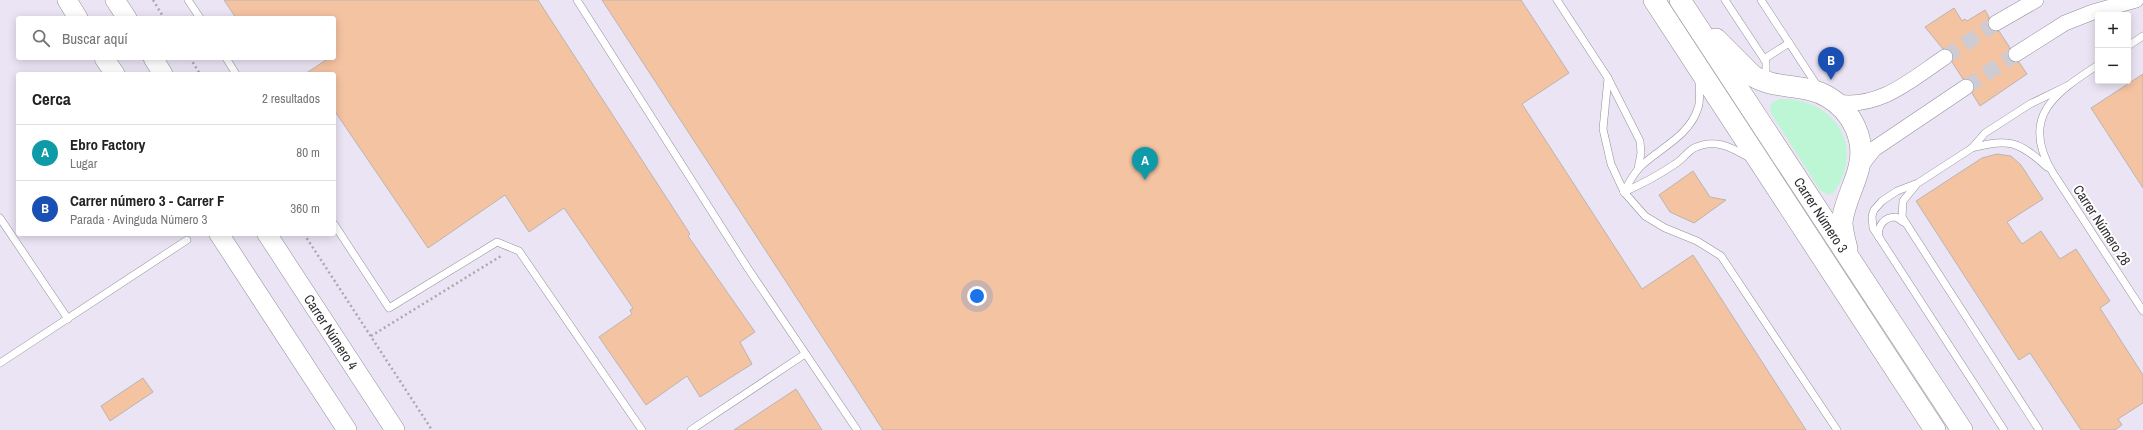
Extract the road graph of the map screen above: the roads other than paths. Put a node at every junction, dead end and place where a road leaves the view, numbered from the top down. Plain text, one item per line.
1 (66, 0) edge
2 (188, 0) edge
3 (578, 0) edge
4 (1557, 0) edge
5 (1654, 0) edge
6 (1726, 0) edge
7 (1761, 0) edge
8 (2036, 0) edge
9 (2136, 0) edge
10 (1686, 8) edge
11 (77, 16) edge
12 (199, 16) edge
13 (1996, 23) tunnel mouth
14 (2143, 36) edge
15 (1789, 43) junction
16 (2131, 44) edge
17 (2016, 54) tunnel mouth
18 (1945, 57) tunnel mouth
19 (105, 60) edge
20 (154, 60) edge
21 (227, 60) edge
22 (2095, 67) edge
23 (1759, 68) junction
24 (1700, 69) junction
25 (114, 72) edge
26 (162, 72) edge
27 (235, 72) edge
28 (1608, 78) junction
29 (2067, 86) junction
30 (1966, 87) tunnel mouth
31 (1830, 98) junction
32 (1972, 148) junction
33 (1761, 164) junction
34 (1859, 168) junction
35 (1638, 169) junction
36 (2052, 173) junction
37 (1918, 183) junction
38 (1624, 192) junction
39 (0, 218) edge
40 (1905, 224) junction
41 (336, 227) edge
42 (220, 236) edge
43 (268, 236) edge
44 (1879, 239) junction
45 (187, 240) dead end
46 (1849, 257) junction
47 (2143, 311) edge
48 (68, 319) junction
49 (805, 354) junction
50 (0, 363) edge
51 (347, 430) edge
52 (395, 430) edge
53 (642, 430) edge
54 (691, 430) edge
55 (857, 430) edge
56 (1837, 430) edge
57 (1935, 430) edge
58 (1962, 430) edge
59 (2004, 430) edge
60 (2039, 430) edge

1 - 11 street
2 - 12 lane
3 - 49 lane
4 - 28 lane
5 - 24 main road, Carrer Número 3
6 - 23 lane
7 - 15 lane
8 - 13 street
9 - 17 street
10 - 23 main road
10 - 46 main road, Carrer Número 3
14 - 16 lane
15 - 23 lane
15 - 31 lane
18 - 31 street
19 - 25 street
20 - 26 street
21 - 27 lane
22 - 29 lane
23 - 31 main road
24 - 33 main road, Carrer Número 3
24 - 35 lane
28 - 35 lane
28 - 38 lane
29 - 32 lane
29 - 36 lane
30 - 34 street
31 - 34 main road
32 - 36 lane
32 - 37 lane
33 - 38 lane
33 - 57 main road, Carrer Número 3
34 - 46 main road
35 - 38 lane
36 - 47 lane, Carrer Número 28
37 - 40 lane
37 - 44 lane
38 - 56 lane
39 - 48 lane
40 - 44 lane
40 - 60 lane
41 - 53 lane
42 - 51 street
43 - 52 street, Carrer Número 4
44 - 59 lane
45 - 48 lane
46 - 58 main road, Carrer Número 3
48 - 50 lane
49 - 54 lane
49 - 55 lane

